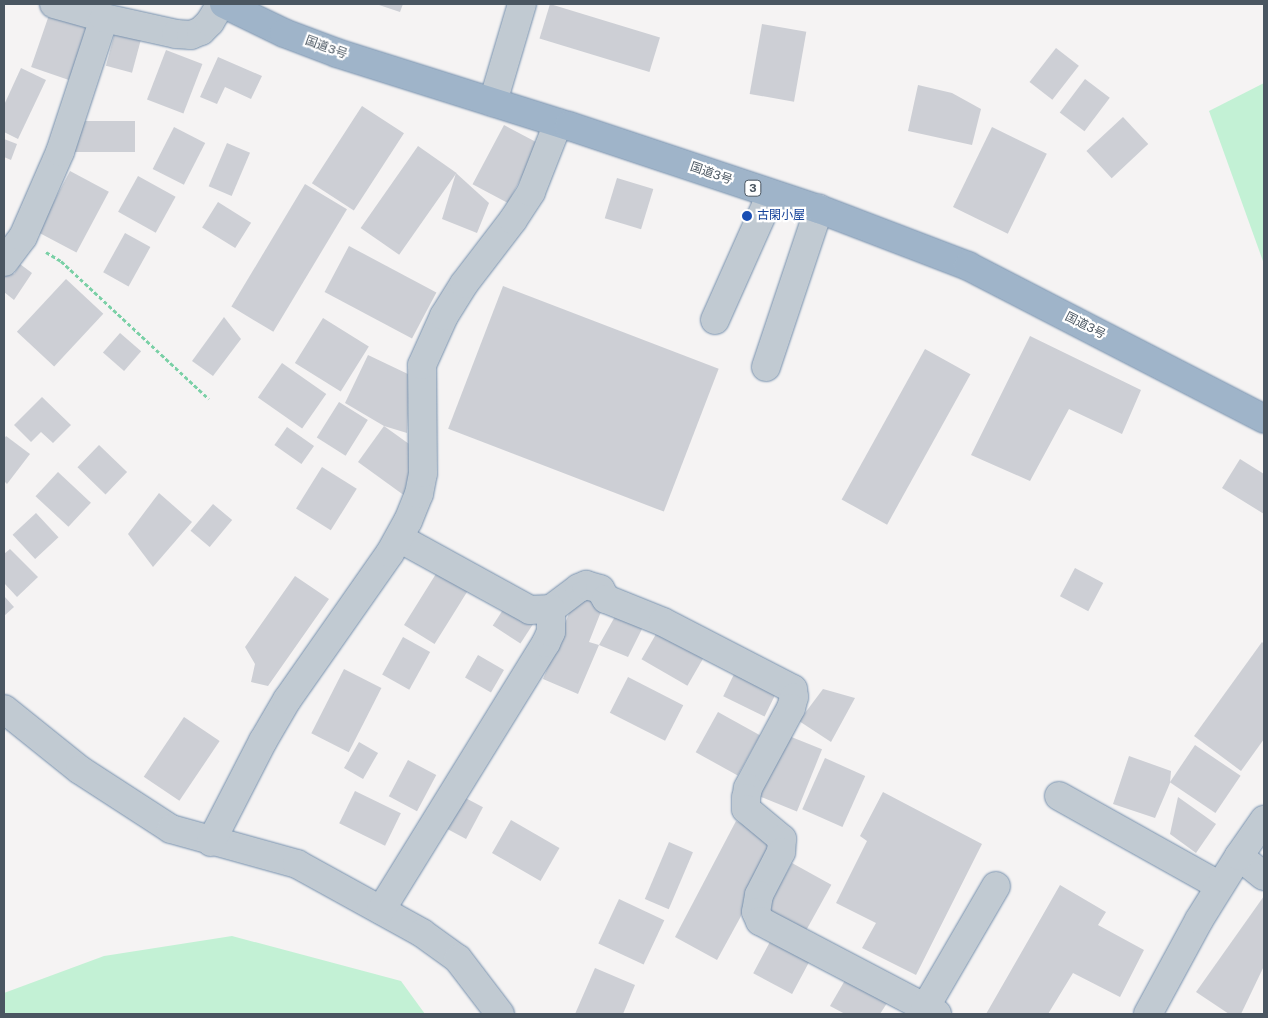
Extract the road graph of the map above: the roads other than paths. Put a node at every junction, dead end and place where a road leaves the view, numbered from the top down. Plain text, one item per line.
1 (54, 4) edge
2 (222, 4) edge
3 (522, 4) edge
4 (104, 18) junction
5 (493, 102) junction
6 (558, 123) junction
7 (771, 194) junction
8 (819, 209) junction
9 (4, 262) edge
10 (714, 320) dead end
11 (766, 366) dead end
12 (1264, 418) edge
13 (400, 538) junction
14 (552, 609) junction
15 (4, 709) edge
16 (1059, 796) dead end
17 (1264, 820) edge
18 (211, 842) junction
19 (1239, 856) junction
20 (1264, 876) edge
21 (996, 886) dead end
22 (1220, 886) junction
23 (381, 910) junction
24 (931, 1011) edge
25 (500, 1014) edge
26 (1148, 1014) edge

1 - 4 street
2 - 4 street
2 - 5 highway, 国道3号 / 3
3 - 5 street
4 - 9 street
5 - 6 highway, 国道3号 / 3
6 - 7 highway, 国道3号 / 3
6 - 13 street
7 - 8 highway, 国道3号 / 3
7 - 10 street
8 - 11 street
8 - 12 highway, 国道3号 / 3
13 - 14 street
13 - 18 street
14 - 23 street
14 - 24 street
15 - 18 street
16 - 22 street
17 - 19 street
18 - 23 street
19 - 20 street
19 - 22 street
21 - 24 street
22 - 26 street
23 - 25 street

